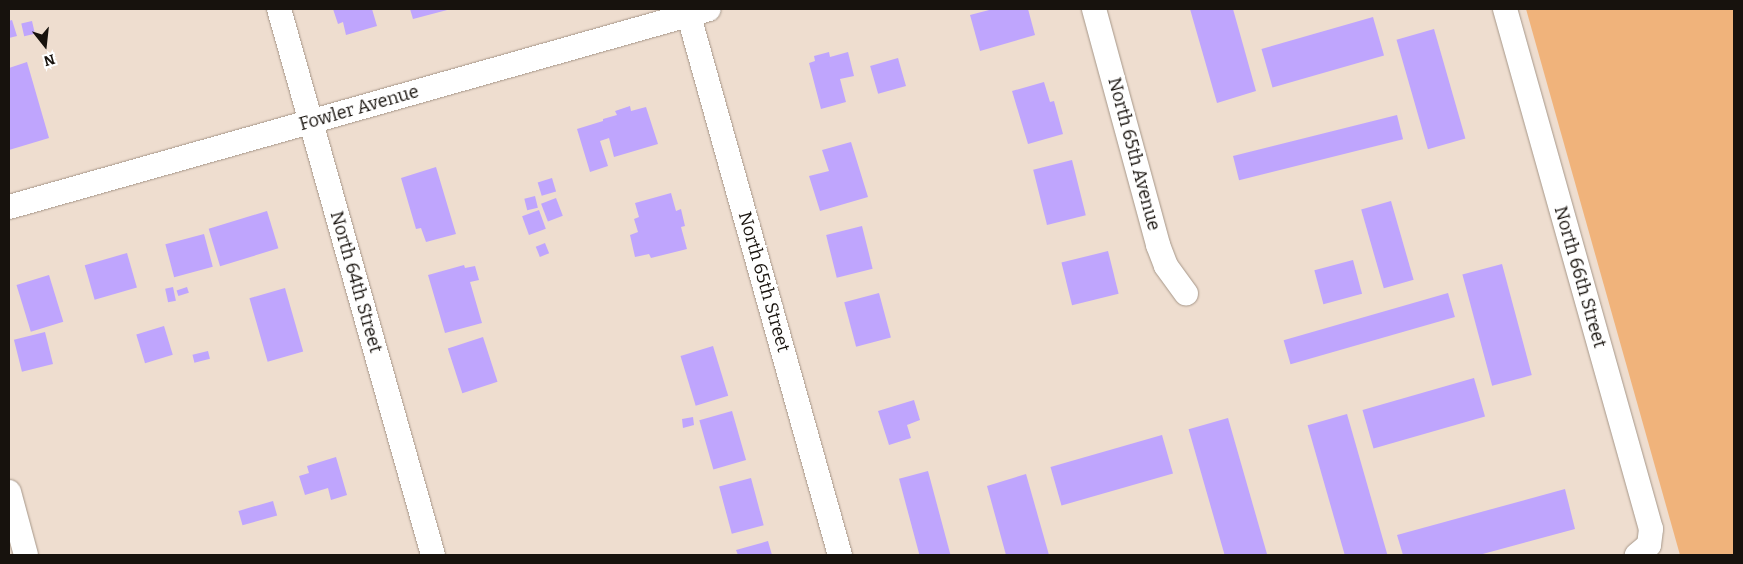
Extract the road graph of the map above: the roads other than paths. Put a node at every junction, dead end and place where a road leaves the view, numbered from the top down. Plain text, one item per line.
1 (279, 9) edge
2 (1094, 9) edge
3 (1505, 9) edge
4 (695, 11) edge
5 (311, 122) junction
6 (9, 207) edge
7 (1186, 294) dead end
8 (9, 492) edge
9 (1643, 550) edge
10 (26, 555) edge
11 (433, 555) edge
12 (840, 555) edge

1 - 5 street, North 64th Street
2 - 7 street, North 65th Avenue
3 - 9 street, North 66th Street
4 - 5 street, Fowler Avenue
4 - 12 street, North 65th Street
5 - 6 street, Fowler Avenue
5 - 11 street, North 64th Street
8 - 10 street

